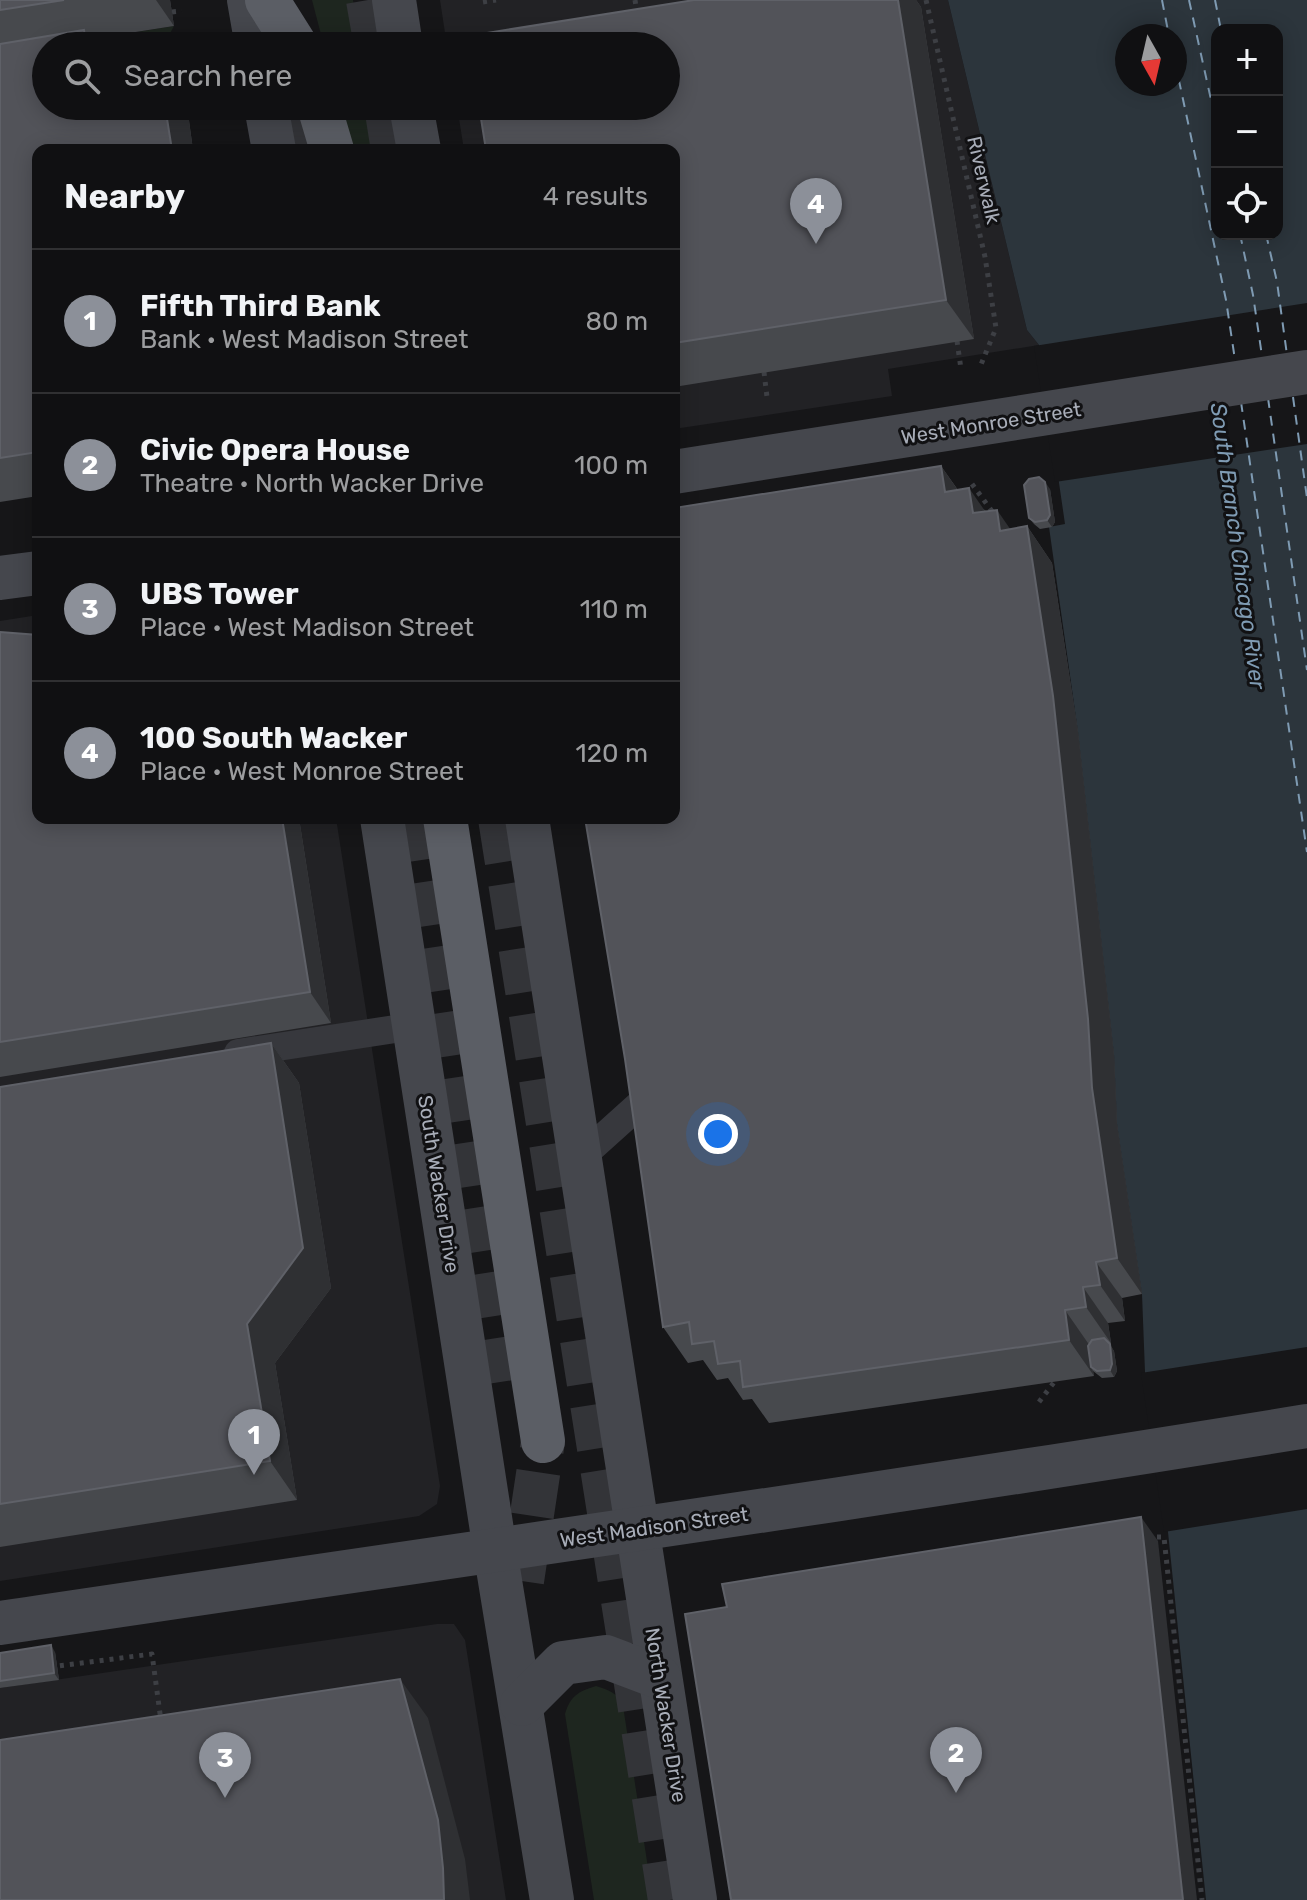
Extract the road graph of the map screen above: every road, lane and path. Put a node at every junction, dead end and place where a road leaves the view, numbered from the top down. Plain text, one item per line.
1 (249, 0) edge
2 (267, 0) edge
3 (394, 0) edge
4 (496, 0) edge
5 (635, 0) edge
6 (926, 0) edge
7 (483, 2) dead end
8 (182, 11) dead end
9 (172, 12) dead end
10 (637, 15) edge
11 (255, 32) edge
12 (287, 32) edge
13 (399, 32) edge
14 (269, 120) edge
15 (323, 120) edge
16 (414, 120) edge
17 (273, 144) edge
18 (330, 144) edge
19 (418, 144) edge
20 (957, 341) dead end
21 (980, 367) dead end
22 (961, 369) dead end
23 (764, 372) edge
24 (1307, 372) edge
25 (767, 397) edge
26 (680, 471) edge
27 (972, 484) dead end
28 (998, 520) edge
29 (32, 574) edge
30 (0, 578) edge
31 (383, 824) edge
32 (446, 824) edge
33 (528, 824) edge
34 (415, 1026) junction
35 (205, 1058) edge
36 (650, 1095) edge
37 (580, 1158) junction
38 (1055, 1381) edge
39 (1039, 1402) edge
40 (1307, 1426) edge
41 (543, 1441) tunnel mouth
42 (636, 1531) junction
43 (1157, 1537) dead end
44 (495, 1550) junction
45 (0, 1623) edge
46 (46, 1668) edge
47 (659, 1677) junction
48 (522, 1704) junction
49 (162, 1726) edge
50 (552, 1900) edge
51 (695, 1900) edge
52 (1202, 1900) edge

1 - 11 main road
2 - 12 highway
3 - 13 main road
4 - 7 path
5 - 10 path
6 - 21 path, Riverwalk
8 - 9 path
14 - 17 main road
15 - 18 highway
16 - 19 main road
20 - 22 path
23 - 25 path
24 - 26 main road, West Monroe Street
27 - 28 path
29 - 30 main road
31 - 34 main road, South Wacker Drive
32 - 41 highway
33 - 37 main road
34 - 35 lane
34 - 44 main road, South Wacker Drive
36 - 37 lane
37 - 42 main road
38 - 39 path
40 - 42 main road, West Madison Street
42 - 44 main road, West Madison Street
42 - 47 main road, North Wacker Drive
43 - 52 path
44 - 45 main road, West Madison Street
44 - 48 main road
46 - 49 path
47 - 48 main road
47 - 51 main road, North Wacker Drive
48 - 50 main road

